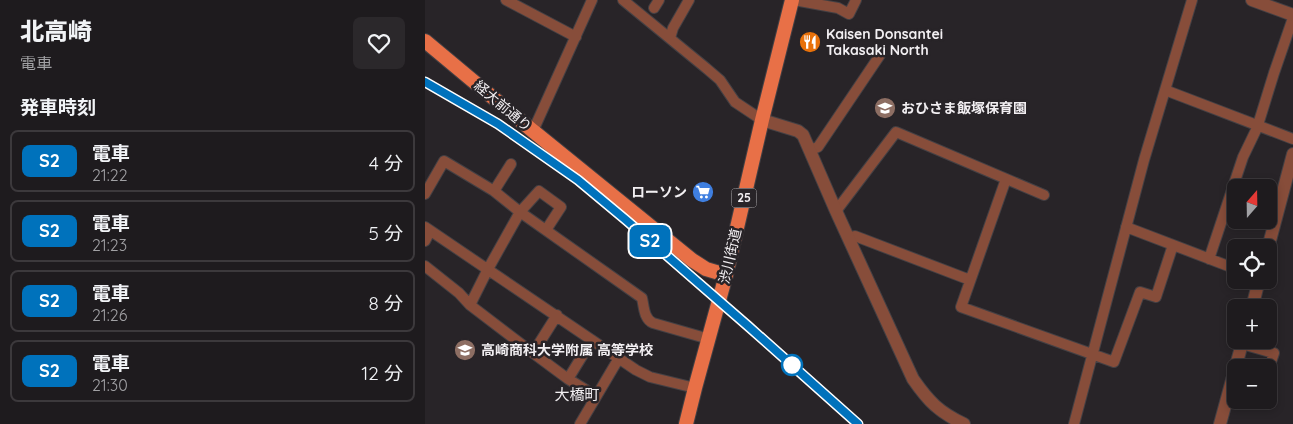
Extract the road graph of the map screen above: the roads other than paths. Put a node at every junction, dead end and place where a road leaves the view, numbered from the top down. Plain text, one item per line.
1 (505, 0) edge
2 (593, 0) edge
3 (623, 0) edge
4 (689, 0) edge
5 (793, 0) edge
6 (856, 0) edge
7 (1191, 0) edge
8 (1253, 0) edge
9 (1293, 16) edge
10 (576, 37) junction
11 (670, 38) junction
12 (425, 41) edge
13 (880, 55) dead end
14 (1165, 90) junction
15 (762, 120) junction
16 (1257, 126) junction
17 (533, 132) junction
18 (1293, 139) edge
19 (810, 150) junction
20 (1293, 154) edge
21 (511, 164) dead end
22 (1006, 179) junction
23 (494, 191) junction
24 (425, 194) edge
25 (1044, 195) dead end
26 (836, 211) junction
27 (520, 212) junction
28 (1126, 227) junction
29 (427, 229) edge
30 (545, 230) junction
31 (849, 238) junction
32 (1270, 239) edge
33 (425, 241) edge
34 (1173, 245) junction
35 (1209, 259) junction
36 (425, 266) edge
37 (1227, 266) edge
38 (488, 269) junction
39 (726, 275) junction
40 (970, 280) junction
41 (470, 305) junction
42 (557, 315) junction
43 (709, 339) junction
44 (592, 340) junction
45 (1240, 349) edge
46 (1262, 349) edge
47 (533, 353) junction
48 (1092, 355) junction
49 (619, 358) junction
50 (1272, 359) edge
51 (568, 379) junction
52 (695, 388) junction
53 (596, 396) junction
54 (580, 424) edge
55 (686, 424) edge
56 (964, 424) edge
57 (1074, 424) edge
58 (1220, 424) edge

1 - 10 street
2 - 10 street
3 - 11 street
4 - 11 street
5 - 6 street
5 - 15 main road, 渋川街道 / 25
7 - 14 street
8 - 9 street
9 - 16 street
10 - 17 street
11 - 15 street
12 - 17 main road, 経大前通り
13 - 19 street
14 - 16 street
14 - 28 street
15 - 19 street
15 - 39 main road, 渋川街道 / 25
16 - 18 street
16 - 35 street
17 - 39 main road, 経大前通り
19 - 26 street
20 - 32 street
21 - 23 street
22 - 25 street
22 - 26 street
22 - 40 street
23 - 24 street
23 - 27 street
26 - 31 street
27 - 30 street
27 - 30 street
27 - 38 street
28 - 34 street
28 - 48 street
29 - 33 street
29 - 38 street
30 - 43 street
31 - 40 street
31 - 56 street
34 - 35 street
34 - 48 street
35 - 37 street
36 - 41 street
38 - 41 street
38 - 42 street
39 - 43 main road, 渋川街道 / 25
40 - 48 street
41 - 47 street
42 - 44 street
42 - 47 street
43 - 52 main road, 渋川街道 / 25
44 - 49 street
44 - 51 street
45 - 58 street
46 - 50 street
47 - 51 street
48 - 57 street
49 - 52 street
49 - 53 street
51 - 53 street
52 - 55 main road, 渋川街道 / 25
53 - 54 street

